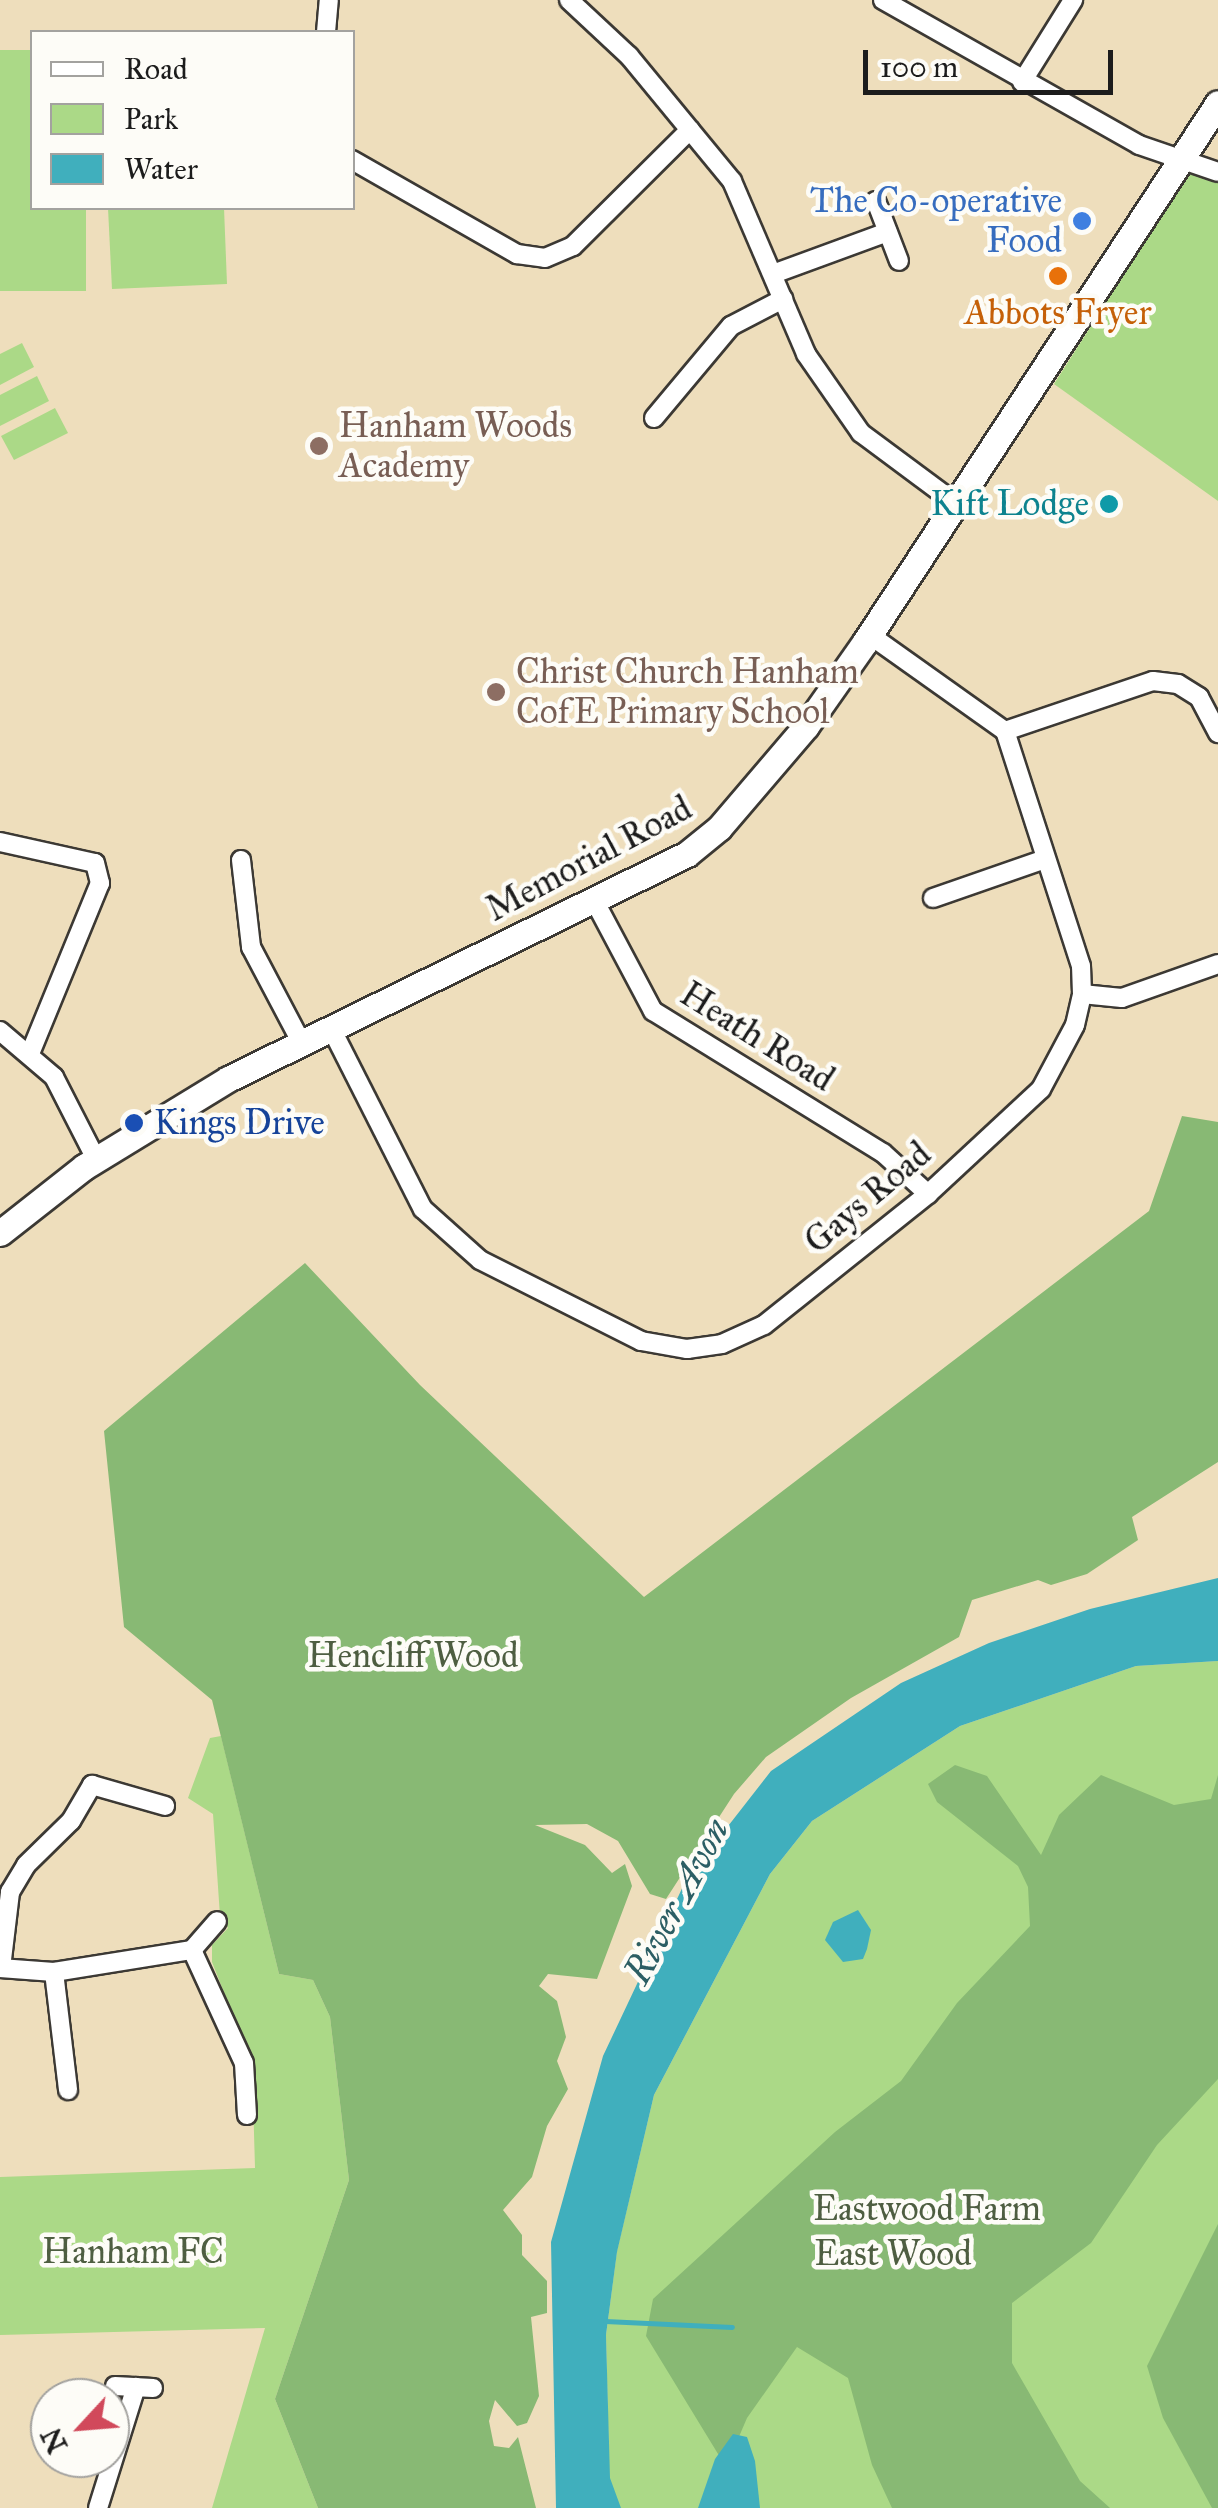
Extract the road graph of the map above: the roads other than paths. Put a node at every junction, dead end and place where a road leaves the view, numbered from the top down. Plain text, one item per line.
1 (329, 0) edge
2 (568, 0) edge
3 (883, 0) edge
4 (1072, 0) edge
5 (326, 30) edge
6 (1022, 82) junction
7 (1218, 103) edge
8 (690, 130) junction
9 (355, 162) edge
10 (1178, 163) junction
11 (1218, 172) edge
12 (876, 201) dead end
13 (888, 232) junction
14 (899, 261) dead end
15 (773, 274) junction
16 (783, 299) junction
17 (654, 418) dead end
18 (958, 505) junction
19 (870, 635) junction
20 (1005, 730) junction
21 (1218, 733) edge
22 (0, 842) edge
23 (1045, 859) junction
24 (241, 860) dead end
25 (934, 898) dead end
26 (594, 900) junction
27 (1215, 972) edge
28 (1082, 994) junction
29 (331, 1028) junction
30 (0, 1032) edge
31 (301, 1042) junction
32 (31, 1051) junction
33 (96, 1159) junction
34 (928, 1194) junction
35 (0, 1233) edge
36 (165, 1806) dead end
37 (217, 1921) dead end
38 (192, 1950) junction
39 (0, 1968) edge
40 (54, 1972) junction
41 (68, 2090) dead end
42 (247, 2115) dead end
43 (130, 2387) edge
44 (130, 2426) edge
45 (110, 2478) edge
46 (98, 2508) edge

1 - 5 street
2 - 8 street
3 - 6 street
4 - 6 street
6 - 10 street
7 - 10 street, Memorial Road
8 - 9 street
8 - 15 street
10 - 11 street
10 - 18 street, Memorial Road
12 - 13 street
13 - 14 street
13 - 15 street
15 - 16 street
16 - 17 street
16 - 18 street
18 - 19 street, Memorial Road
19 - 20 street
19 - 26 street, Memorial Road
20 - 21 street
20 - 23 street, Gays Road
22 - 32 street
23 - 25 street
23 - 28 street, Gays Road
24 - 31 street
26 - 29 street, Memorial Road
26 - 34 street, Heath Road
27 - 28 street
28 - 34 street, Gays Road
29 - 31 street, Memorial Road
29 - 34 street, Gays Road
30 - 32 street
31 - 33 street, Memorial Road
32 - 33 street
33 - 35 street, Memorial Road
36 - 39 street
37 - 38 street
38 - 40 street
38 - 42 street
39 - 40 street
40 - 41 street
43 - 44 street
45 - 46 street

